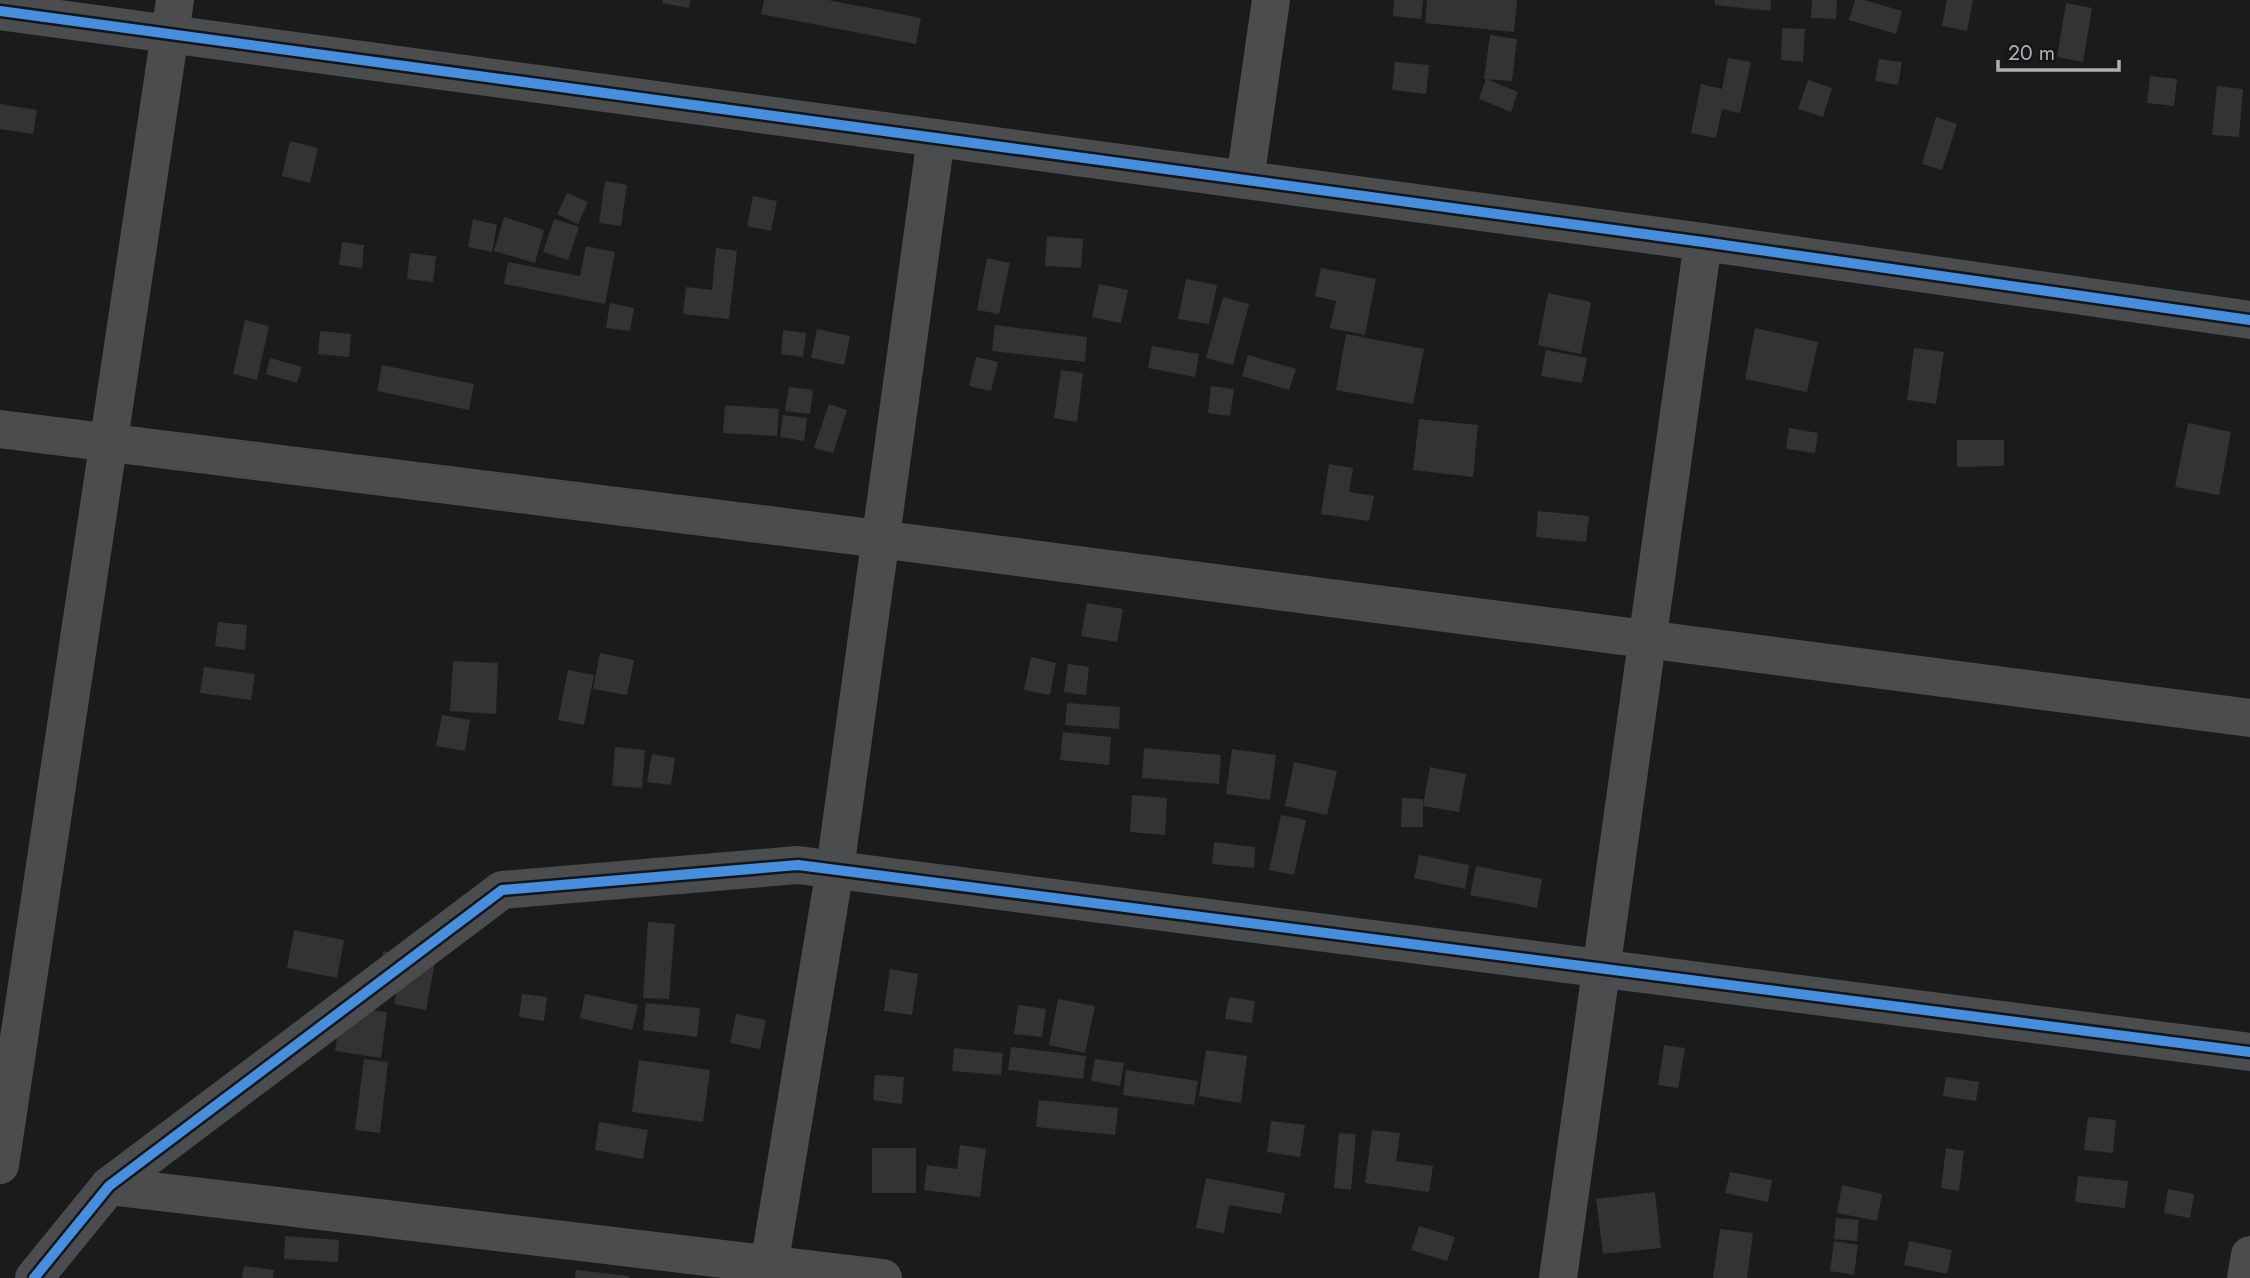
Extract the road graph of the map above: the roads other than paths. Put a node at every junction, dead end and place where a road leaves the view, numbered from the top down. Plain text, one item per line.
1 (1271, 0) edge
2 (0, 11) edge
3 (173, 17) edge
4 (936, 138) junction
5 (1245, 180) junction
6 (1703, 242) junction
7 (2250, 320) edge
8 (0, 429) edge
9 (109, 443) junction
10 (881, 539) junction
11 (1647, 640) junction
12 (2250, 718) edge
13 (835, 869) junction
14 (1601, 968) junction
15 (2250, 1052) edge
16 (0, 1165) edge
17 (109, 1186) junction
18 (2250, 1255) edge
19 (767, 1271) edge
20 (34, 1278) edge
21 (883, 1278) edge
22 (1558, 1278) edge
23 (2246, 1278) edge

1 - 5 street
2 - 3 street
3 - 4 street
3 - 9 street
4 - 5 street
4 - 10 street
5 - 6 street
6 - 7 street
6 - 11 street
8 - 9 street
9 - 10 street
9 - 16 street
10 - 11 street
10 - 13 street
11 - 12 street
11 - 14 street
13 - 14 street
13 - 17 street
13 - 19 street
14 - 15 street
14 - 22 street
17 - 19 street
17 - 20 street
18 - 23 street
19 - 21 street

